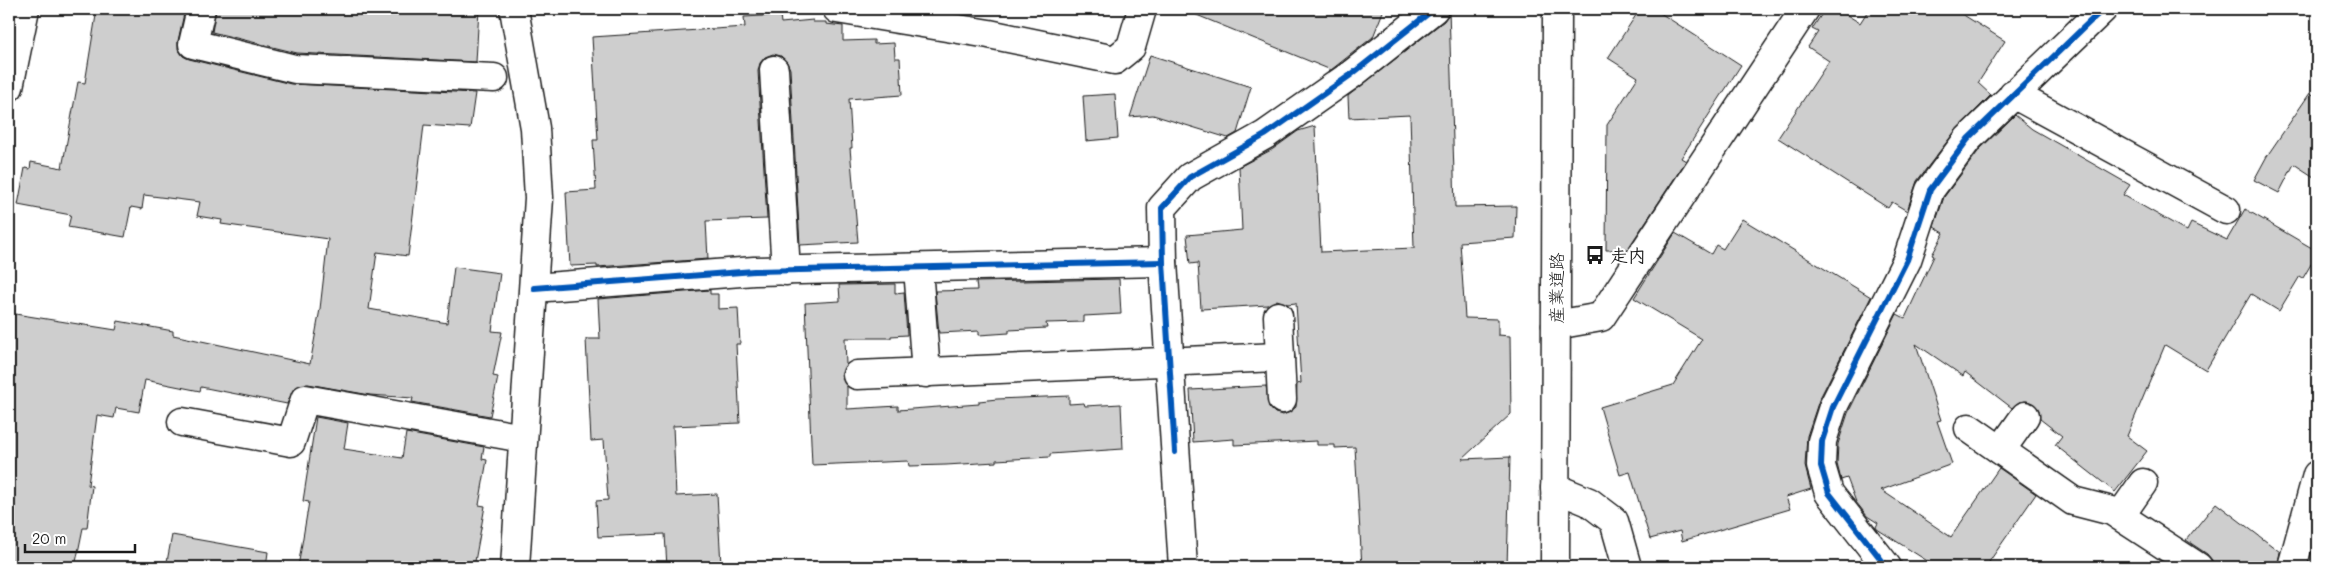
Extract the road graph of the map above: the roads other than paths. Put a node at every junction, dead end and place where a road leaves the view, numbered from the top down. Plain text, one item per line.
1 (25, 9) edge
2 (201, 9) edge
3 (514, 9) edge
4 (837, 9) edge
5 (1142, 9) edge
6 (1434, 9) edge
7 (1557, 9) edge
8 (1805, 9) edge
9 (2104, 9) edge
10 (774, 70) dead end
11 (494, 78) dead end
12 (9, 87) edge
13 (2013, 94) junction
14 (2226, 210) dead end
15 (1163, 262) junction
16 (918, 268) junction
17 (786, 271) junction
18 (534, 288) junction
19 (1278, 316) dead end
20 (1556, 325) junction
21 (1280, 358) junction
22 (1170, 363) junction
23 (926, 373) junction
24 (857, 375) dead end
25 (1282, 399) dead end
26 (2025, 416) dead end
27 (182, 422) dead end
28 (1969, 428) dead end
29 (524, 438) junction
30 (2001, 450) junction
31 (2317, 475) edge
32 (2143, 484) dead end
33 (1555, 488) junction
34 (2120, 516) junction
35 (515, 567) edge
36 (1183, 567) edge
37 (1555, 567) edge
38 (1627, 567) edge
39 (1887, 567) edge
40 (2198, 567) edge
41 (2292, 567) edge

1 - 12 street
2 - 11 street
3 - 18 street
4 - 5 street
6 - 15 street
7 - 20 street, 産業道路
8 - 20 street
9 - 13 street
10 - 17 street
13 - 14 street
13 - 39 street
15 - 16 street
15 - 22 street
16 - 17 street
16 - 23 street
17 - 18 street
18 - 29 street
19 - 21 street
20 - 33 street, 産業道路
21 - 22 street
21 - 25 street
22 - 23 street
22 - 36 street
23 - 24 street
26 - 30 street
27 - 29 street
28 - 30 street
29 - 35 street
30 - 34 street
31 - 41 street
32 - 34 street
33 - 37 street, 産業道路
33 - 38 street
34 - 40 street

